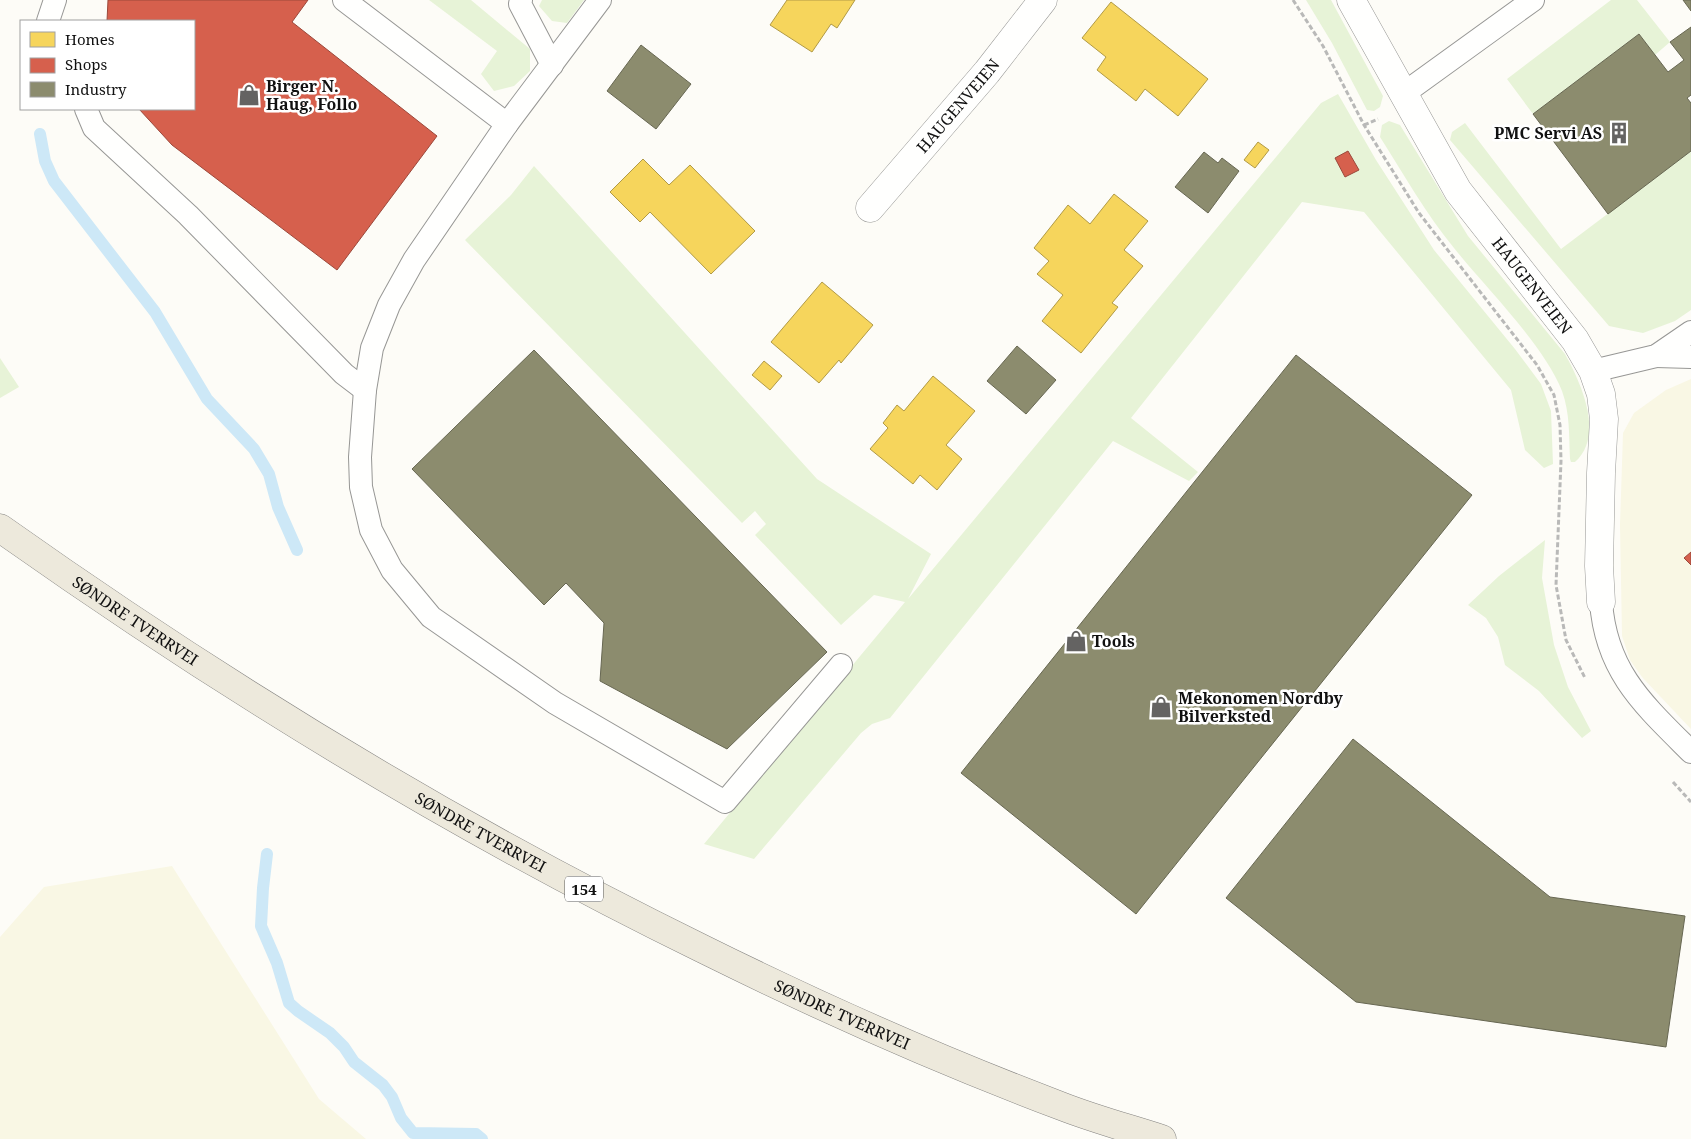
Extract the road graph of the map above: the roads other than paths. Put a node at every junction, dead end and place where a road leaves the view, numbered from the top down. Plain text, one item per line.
1 (55, 0) edge
2 (344, 0) edge
3 (521, 0) edge
4 (600, 0) edge
5 (1043, 0) edge
6 (1351, 0) edge
7 (1533, 0) edge
8 (48, 20) edge
9 (552, 65) junction
10 (1403, 94) junction
11 (86, 110) edge
12 (507, 124) junction
13 (870, 208) dead end
14 (1691, 332) edge
15 (1656, 356) junction
16 (1691, 357) edge
17 (1593, 371) junction
18 (365, 390) junction
19 (0, 528) edge
20 (1602, 602) joint
21 (841, 665) dead end
22 (1691, 752) edge
23 (1162, 1139) edge

1 - 8 lane
2 - 12 lane
3 - 9 lane
4 - 9 lane
5 - 13 street, HAUGENVEIEN
6 - 10 street, HAUGENVEIEN
7 - 10 lane
9 - 12 lane
10 - 17 street, HAUGENVEIEN
11 - 18 lane
12 - 18 lane
14 - 15 lane
15 - 16 lane
15 - 17 lane
17 - 20 street, HAUGENVEIEN
18 - 21 lane
19 - 23 main road, SØNDRE TVERRVEI / 154
20 - 22 lane

